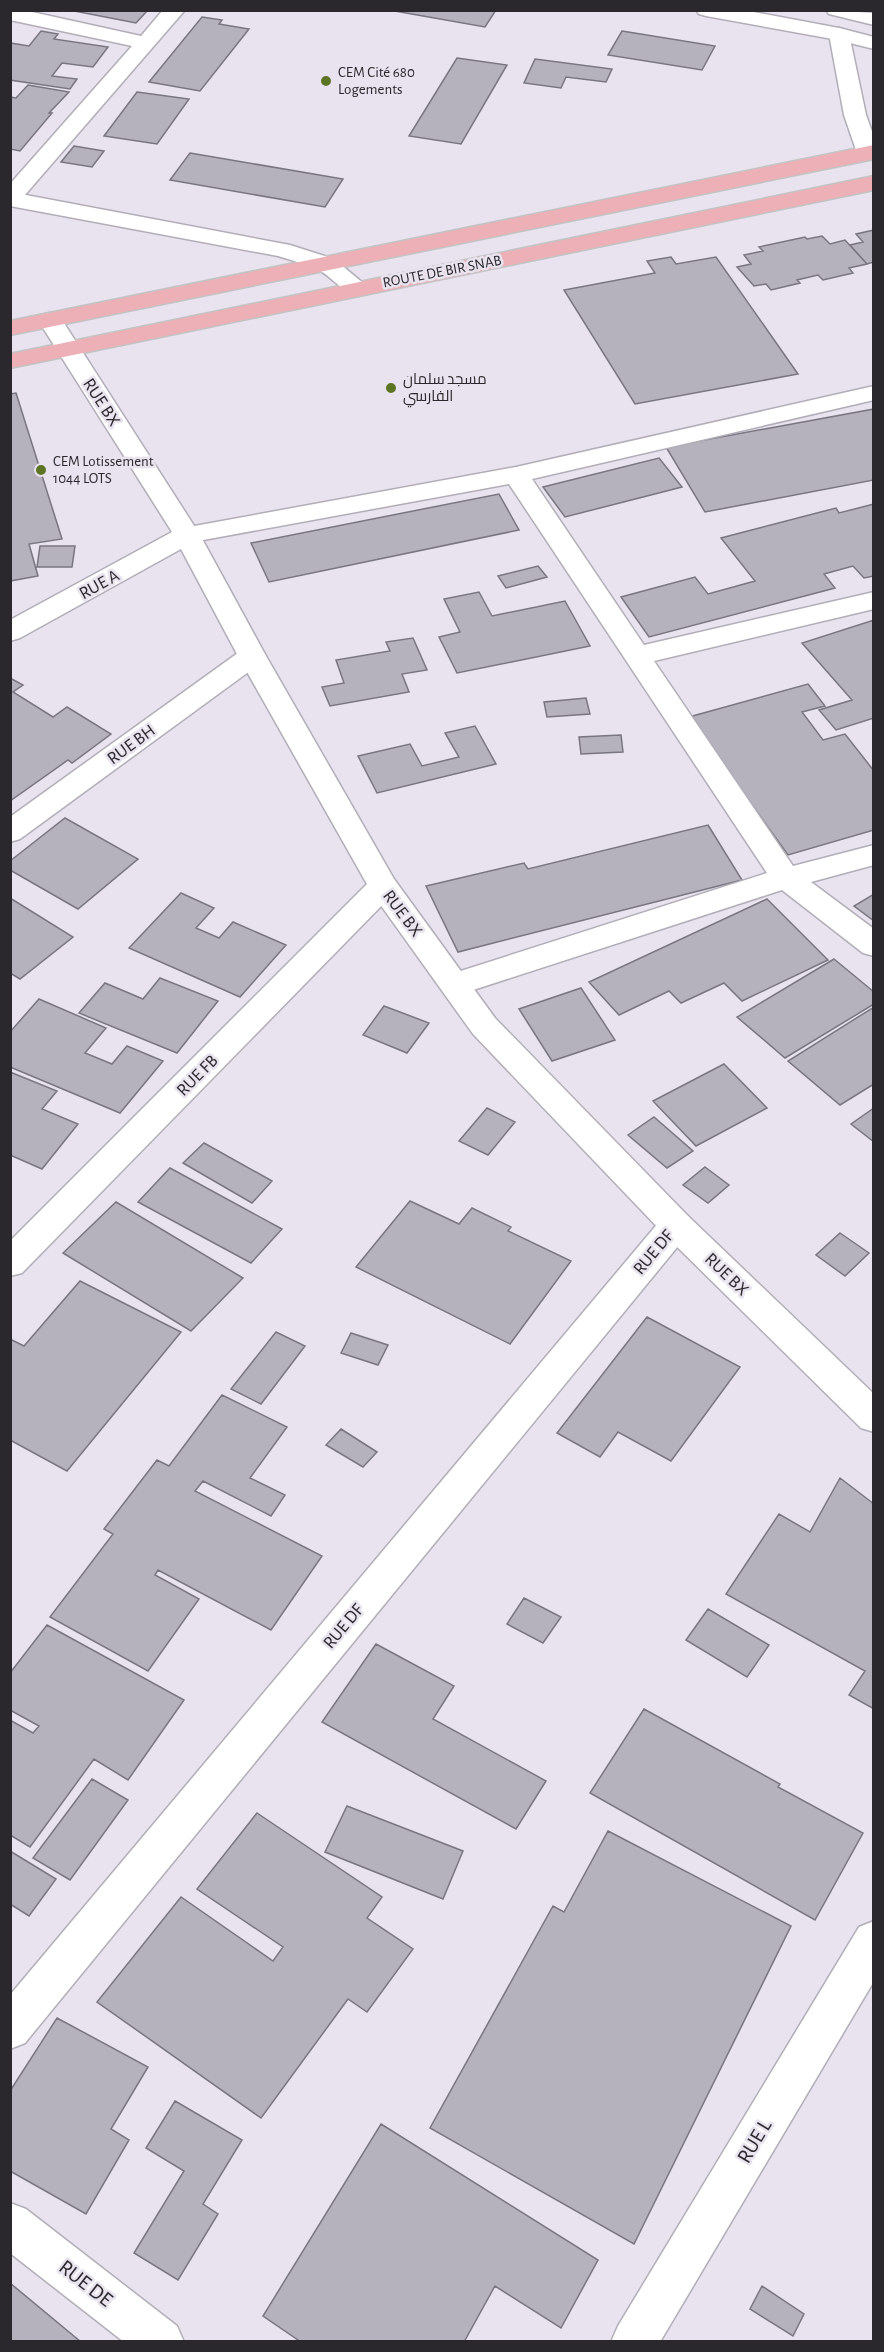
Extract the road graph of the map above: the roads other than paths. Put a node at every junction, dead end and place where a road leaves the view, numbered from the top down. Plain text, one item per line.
1 (175, 10) edge
2 (706, 10) edge
3 (836, 10) edge
4 (10, 14) edge
5 (873, 19) edge
6 (839, 34) junction
7 (146, 43) junction
8 (873, 44) edge
9 (872, 155) edge
10 (873, 183) edge
11 (674, 194) junction
12 (10, 199) edge
13 (694, 220) junction
14 (326, 264) junction
15 (357, 288) junction
16 (50, 320) junction
17 (10, 328) edge
18 (68, 348) junction
19 (10, 361) edge
20 (873, 393) edge
21 (516, 475) junction
22 (187, 535) junction
23 (873, 600) edge
24 (10, 632) edge
25 (252, 656) junction
26 (637, 656) junction
27 (10, 832) edge
28 (873, 855) edge
29 (786, 878) junction
30 (383, 886) junction
31 (873, 945) edge
32 (456, 984) junction
33 (676, 1225) junction
34 (10, 1263) edge
35 (873, 1417) edge
36 (873, 1941) edge
37 (10, 2028) edge
38 (10, 2225) edge
39 (161, 2342) edge
40 (634, 2342) edge

1 - 7 street
2 - 6 street
3 - 5 street
4 - 7 street
6 - 8 street
6 - 9 street
7 - 12 street
9 - 11 main road, ROUTE DE BIR SNAB
10 - 13 main road, ROUTE DE BIR SNAB
11 - 13 main road
11 - 14 main road, ROUTE DE BIR SNAB
12 - 14 street
13 - 15 main road, ROUTE DE BIR SNAB
14 - 15 street
14 - 16 main road, ROUTE DE BIR SNAB
15 - 18 main road, ROUTE DE BIR SNAB
16 - 17 main road, ROUTE DE BIR SNAB
16 - 18 street, RUE BX
18 - 19 main road, ROUTE DE BIR SNAB
18 - 22 street, RUE BX
20 - 21 street, RUE A
21 - 22 street, RUE A
21 - 26 street
22 - 24 street, RUE A
22 - 25 street, RUE BX
23 - 26 street
25 - 27 street, RUE BH
25 - 30 street, RUE BX
26 - 29 street
28 - 29 street
29 - 31 street
29 - 32 street
30 - 32 street, RUE BX
30 - 34 street, RUE FB
32 - 33 street, RUE BX
33 - 35 street, RUE BX
33 - 37 street, RUE DF
36 - 40 street, RUE L
38 - 39 street, RUE DE

